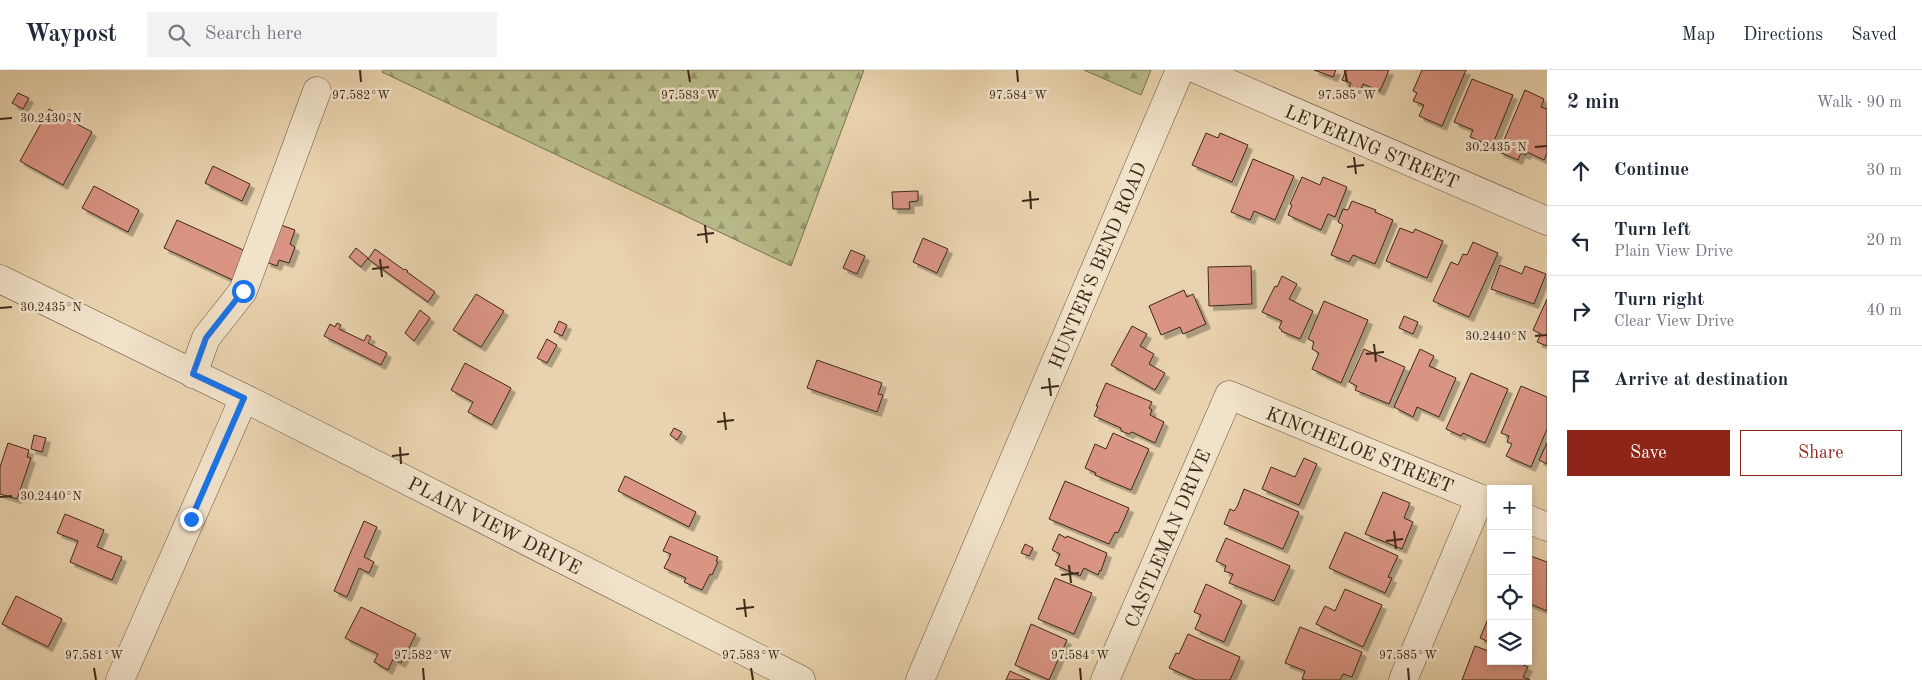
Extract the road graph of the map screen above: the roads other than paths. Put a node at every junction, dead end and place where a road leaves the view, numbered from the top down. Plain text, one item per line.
1 (1180, 70) edge
2 (1198, 70) edge
3 (317, 91) dead end
4 (1547, 221) edge
5 (0, 279) edge
6 (193, 374) junction
7 (1229, 396) joint
8 (244, 398) junction
9 (1485, 501) edge
10 (1532, 521) edge
11 (1547, 527) edge
12 (786, 677) edge
13 (120, 680) edge
14 (920, 680) edge
15 (1105, 680) edge
16 (1403, 680) edge

1 - 14 street, HUNTER'S BEND ROAD
2 - 4 street, LEVERING STREET
3 - 6 street
5 - 6 street, PLAIN VIEW DRIVE
6 - 8 street, PLAIN VIEW DRIVE
7 - 9 street, KINCHELOE STREET
7 - 15 street, CASTLEMAN DRIVE
8 - 12 street, PLAIN VIEW DRIVE
8 - 13 street
9 - 16 street
10 - 11 street

